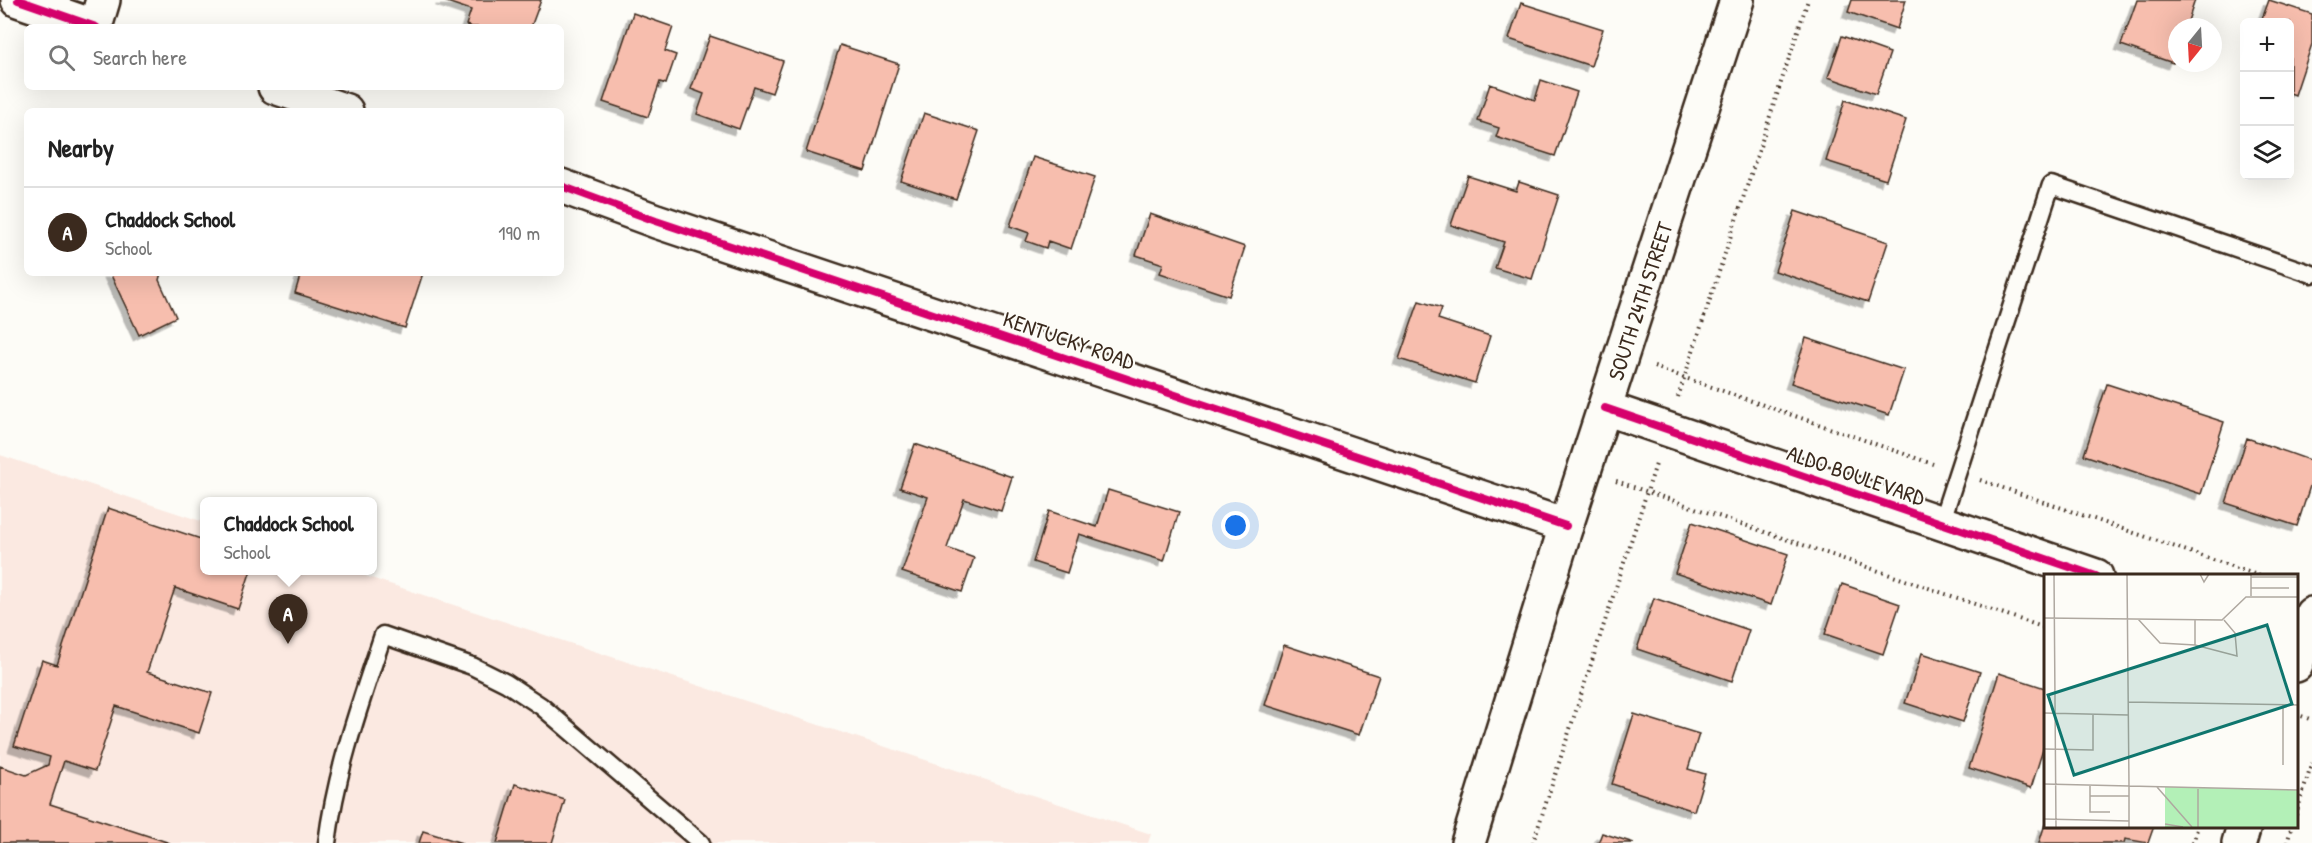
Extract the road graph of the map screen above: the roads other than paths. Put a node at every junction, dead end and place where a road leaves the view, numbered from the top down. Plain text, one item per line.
1 (18, 0) edge
2 (103, 0) edge
3 (1737, 0) edge
4 (86, 24) edge
5 (96, 24) edge
6 (284, 90) edge
7 (337, 108) edge
8 (564, 187) edge
9 (2312, 274) edge
10 (1605, 408) junction
11 (1941, 523) junction
12 (1566, 526) junction
13 (2090, 574) edge
14 (2312, 614) edge
15 (2301, 651) edge
16 (2243, 828) edge
17 (327, 843) edge
18 (700, 843) edge
19 (1468, 843) edge
20 (2239, 843) edge

1 - 4 street
2 - 5 street
3 - 10 street, SOUTH 24TH STREET
6 - 7 street
8 - 12 street, KENTUCKY ROAD
9 - 11 lane
10 - 11 street, ALDO BOULEVARD
10 - 12 street, SOUTH 24TH STREET
11 - 13 street, ALDO BOULEVARD
12 - 19 street, SOUTH 24TH STREET
14 - 15 street
16 - 20 street
17 - 18 lane

